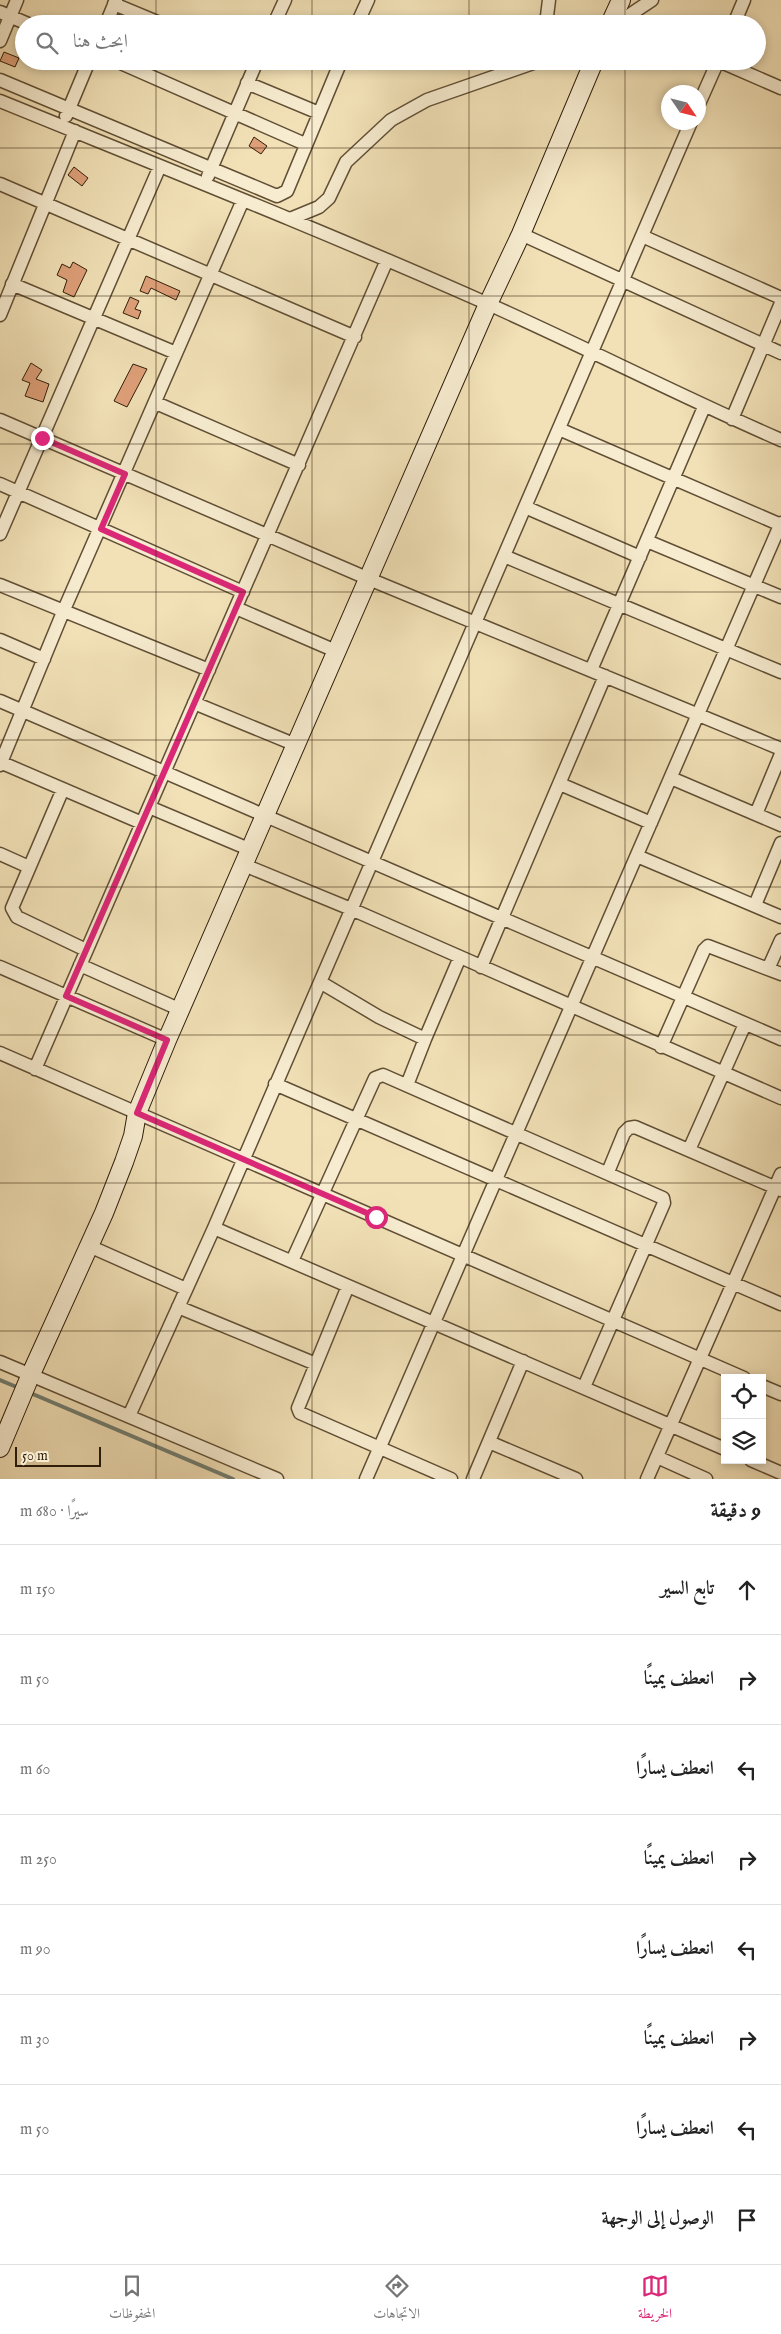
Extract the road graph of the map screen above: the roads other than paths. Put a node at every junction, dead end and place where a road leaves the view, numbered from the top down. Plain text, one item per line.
1 (17, 0) edge
2 (285, 0) edge
3 (368, 0) edge
4 (549, 0) edge
5 (620, 0) edge
6 (652, 0) edge
7 (744, 0) edge
8 (115, 2) edge
9 (5, 14) edge
10 (110, 15) edge
11 (143, 15) edge
12 (278, 15) edge
13 (361, 15) edge
14 (547, 15) edge
15 (620, 15) edge
16 (631, 15) edge
17 (738, 15) edge
18 (0, 41) edge
19 (85, 70) edge
20 (136, 70) edge
21 (251, 70) edge
22 (337, 70) edge
23 (513, 70) edge
24 (590, 70) edge
25 (715, 70) edge
26 (740, 70) edge
27 (0, 80) edge
28 (247, 83) junction
29 (781, 88) edge
30 (706, 89) edge
31 (0, 100) edge
32 (69, 109) junction
33 (234, 113) junction
34 (319, 113) junction
35 (62, 126) junction
36 (688, 130) edge
37 (75, 131) junction
38 (305, 144) junction
39 (160, 166) junction
40 (210, 170) junction
41 (0, 184) edge
42 (205, 184) junction
43 (243, 200) junction
44 (45, 204) junction
45 (290, 219) junction
46 (520, 234) junction
47 (642, 236) junction
48 (128, 240) junction
49 (387, 260) junction
50 (211, 275) junction
51 (622, 280) junction
52 (12, 284) junction
53 (781, 298) edge
54 (488, 304) junction
55 (781, 304) edge
56 (0, 315) edge
57 (93, 317) junction
58 (355, 337) junction
59 (764, 346) junction
60 (176, 353) junction
61 (591, 353) junction
62 (781, 353) edge
63 (156, 403) junction
64 (704, 407) junction
65 (732, 419) junction
66 (0, 420) edge
67 (559, 429) junction
68 (42, 438) junction
69 (781, 440) edge
70 (299, 465) junction
71 (125, 474) junction
72 (674, 478) junction
73 (0, 484) edge
74 (18, 492) junction
75 (525, 507) junction
76 (781, 524) edge
77 (101, 529) junction
78 (0, 534) edge
79 (268, 535) junction
80 (647, 541) junction
81 (504, 556) junction
82 (640, 557) junction
83 (369, 579) junction
84 (0, 585) edge
85 (754, 586) junction
86 (243, 592) junction
87 (781, 597) edge
88 (619, 604) junction
89 (236, 608) junction
90 (63, 612) junction
91 (475, 622) junction
92 (0, 640) edge
93 (727, 648) junction
94 (338, 652) junction
95 (44, 659) junction
96 (209, 670) junction
97 (591, 670) junction
98 (781, 672) edge
99 (605, 676) junction
100 (0, 701) edge
101 (194, 703) junction
102 (23, 711) junction
103 (698, 715) junction
104 (296, 745) junction
105 (781, 749) edge
106 (781, 754) edge
107 (0, 763) edge
108 (164, 772) junction
109 (671, 778) junction
110 (560, 784) junction
111 (63, 789) junction
112 (149, 806) junction
113 (756, 814) junction
114 (266, 816) junction
115 (142, 823) junction
116 (651, 823) junction
117 (781, 825) edge
118 (781, 843) edge
119 (0, 854) edge
120 (637, 856) junction
121 (248, 858) junction
122 (372, 862) junction
123 (30, 867) junction
124 (755, 905) junction
125 (352, 909) junction
126 (502, 917) junction
127 (781, 917) edge
128 (781, 940) edge
129 (86, 950) junction
130 (460, 957) junction
131 (593, 957) junction
132 (80, 965) junction
133 (0, 967) edge
134 (481, 967) junction
135 (768, 969) junction
136 (781, 974) edge
137 (320, 982) junction
138 (66, 996) junction
139 (683, 997) junction
140 (572, 1006) junction
141 (181, 1010) junction
142 (745, 1024) junction
143 (425, 1039) junction
144 (781, 1039) edge
145 (167, 1040) junction
146 (661, 1047) junction
147 (0, 1053) edge
148 (35, 1068) junction
149 (723, 1073) junction
150 (275, 1084) junction
151 (407, 1085) junction
152 (781, 1098) edge
153 (137, 1113) junction
154 (356, 1119) junction
155 (516, 1134) junction
156 (689, 1150) junction
157 (243, 1159) junction
158 (608, 1172) junction
159 (781, 1174) edge
160 (496, 1180) junction
161 (778, 1188) edge
162 (322, 1193) junction
163 (214, 1228) junction
164 (647, 1245) junction
165 (89, 1246) junction
166 (464, 1256) junction
167 (292, 1262) junction
168 (734, 1283) junction
169 (348, 1286) junction
170 (186, 1289) junction
171 (781, 1304) edge
172 (178, 1307) junction
173 (613, 1320) junction
174 (436, 1323) junction
175 (700, 1358) junction
176 (522, 1361) junction
177 (0, 1362) edge
178 (316, 1364) junction
179 (31, 1374) junction
180 (735, 1374) edge
181 (584, 1388) junction
182 (766, 1388) edge
183 (781, 1394) edge
184 (129, 1416) junction
185 (671, 1425) junction
186 (488, 1442) junction
187 (721, 1447) edge
188 (0, 1448) edge
189 (379, 1448) junction
190 (657, 1457) junction
191 (760, 1464) edge
192 (781, 1473) edge
193 (270, 1478) edge
194 (366, 1479) edge
195 (451, 1479) edge
196 (473, 1479) edge
197 (576, 1479) edge
198 (647, 1479) edge
199 (706, 1479) edge

1 - 9 street
2 - 12 street
3 - 13 street
4 - 14 street
5 - 15 street
6 - 16 street
7 - 17 street
8 - 10 street
8 - 11 street
9 - 18 street
19 - 32 street
20 - 33 street
21 - 28 street
22 - 34 street
23 - 45 street
24 - 46 street
25 - 30 street
26 - 29 street
27 - 32 street
28 - 33 street
28 - 34 street
31 - 35 street
32 - 35 street
32 - 40 street
33 - 38 street
33 - 40 street
34 - 38 street
35 - 37 street
36 - 47 street
37 - 39 street
37 - 44 street
38 - 40 street
39 - 42 street
39 - 48 street
40 - 42 street
41 - 44 street
42 - 43 street
43 - 45 street
43 - 50 street
44 - 48 street
44 - 52 street
45 - 49 street
46 - 51 street
46 - 54 street
47 - 51 street
47 - 53 street
48 - 50 street
48 - 57 street
49 - 54 street
49 - 58 street
50 - 58 street
50 - 60 street
51 - 59 street
51 - 61 street
52 - 56 street
52 - 57 street
54 - 61 street
54 - 83 street
55 - 59 street
57 - 60 street
57 - 68 street
58 - 70 street
59 - 62 street
59 - 65 street
60 - 63 street
61 - 64 street
61 - 67 street
63 - 70 street
63 - 71 street
64 - 65 street
64 - 72 street
65 - 69 street
66 - 68 street
67 - 72 street
67 - 75 street
68 - 71 street
68 - 74 street
70 - 79 street
71 - 77 street
71 - 79 street
72 - 76 street
72 - 80 street
73 - 74 street
74 - 77 street
74 - 78 street
75 - 81 street
75 - 82 street
76 - 85 street
77 - 86 street
77 - 90 street
79 - 83 street
79 - 86 street
80 - 82 street
80 - 85 street
81 - 88 street
81 - 91 street
82 - 88 street
83 - 91 street
83 - 94 street
84 - 90 street
85 - 87 street
85 - 93 street
86 - 89 street
88 - 93 street
88 - 97 street
89 - 94 street
89 - 96 street
90 - 95 street
90 - 96 street
91 - 97 street
91 - 122 street
92 - 95 street
93 - 98 street
93 - 103 street
94 - 104 street
95 - 102 street
96 - 101 street
97 - 99 street
99 - 103 street
99 - 110 street
100 - 102 street
101 - 104 street
101 - 108 street
102 - 107 street
102 - 108 street
103 - 105 street
103 - 109 street
104 - 114 street
106 - 113 street
107 - 111 street
108 - 112 street
108 - 114 street
109 - 113 street
109 - 116 street
110 - 116 street
110 - 126 street
111 - 115 street
111 - 123 street
112 - 115 street
112 - 121 street
113 - 117 street
114 - 121 street
114 - 122 street
115 - 129 street
116 - 120 street
118 - 124 street
119 - 123 street
120 - 124 street
120 - 131 street
121 - 125 street
121 - 141 street
122 - 125 street
122 - 126 street
123 - 129 street
124 - 127 street
125 - 130 street
125 - 137 street
126 - 131 street
126 - 134 street
128 - 135 street
129 - 132 street
130 - 134 street
130 - 143 street
131 - 139 street
131 - 140 street
132 - 138 street
132 - 141 street
133 - 138 street
134 - 140 street
135 - 136 street
135 - 139 street
137 - 143 street
137 - 150 street
138 - 145 street
138 - 148 street
139 - 142 street
139 - 146 street
140 - 146 street
140 - 155 street
141 - 145 street
142 - 144 street
142 - 149 street
143 - 151 street
145 - 153 street
146 - 149 street
147 - 148 street
148 - 153 street
149 - 152 street
149 - 156 street
150 - 154 street
150 - 157 street
151 - 154 street
151 - 155 street
153 - 157 street
153 - 165 street
154 - 160 street
154 - 162 street
155 - 158 street
155 - 160 street
156 - 158 street
156 - 161 street
157 - 162 street
157 - 163 street
158 - 164 street
159 - 161 street
160 - 164 street
160 - 166 street
161 - 168 street
162 - 166 street
162 - 167 street
163 - 167 street
163 - 170 street
164 - 168 street
164 - 173 street
165 - 170 street
165 - 179 street
166 - 173 street
166 - 174 street
167 - 169 street
168 - 171 street
168 - 175 street
169 - 174 street
169 - 178 street
170 - 172 street
172 - 178 street
172 - 184 street
173 - 175 street
173 - 181 street
174 - 176 street
174 - 189 street
175 - 180 street
175 - 185 street
176 - 181 street
176 - 186 street
177 - 179 street
178 - 189 street
179 - 184 street
179 - 188 street
181 - 185 street
182 - 183 street
184 - 193 street
185 - 187 street
185 - 190 street
186 - 196 street
186 - 197 street
189 - 194 street
189 - 195 street
190 - 198 street
190 - 199 street
191 - 192 street

